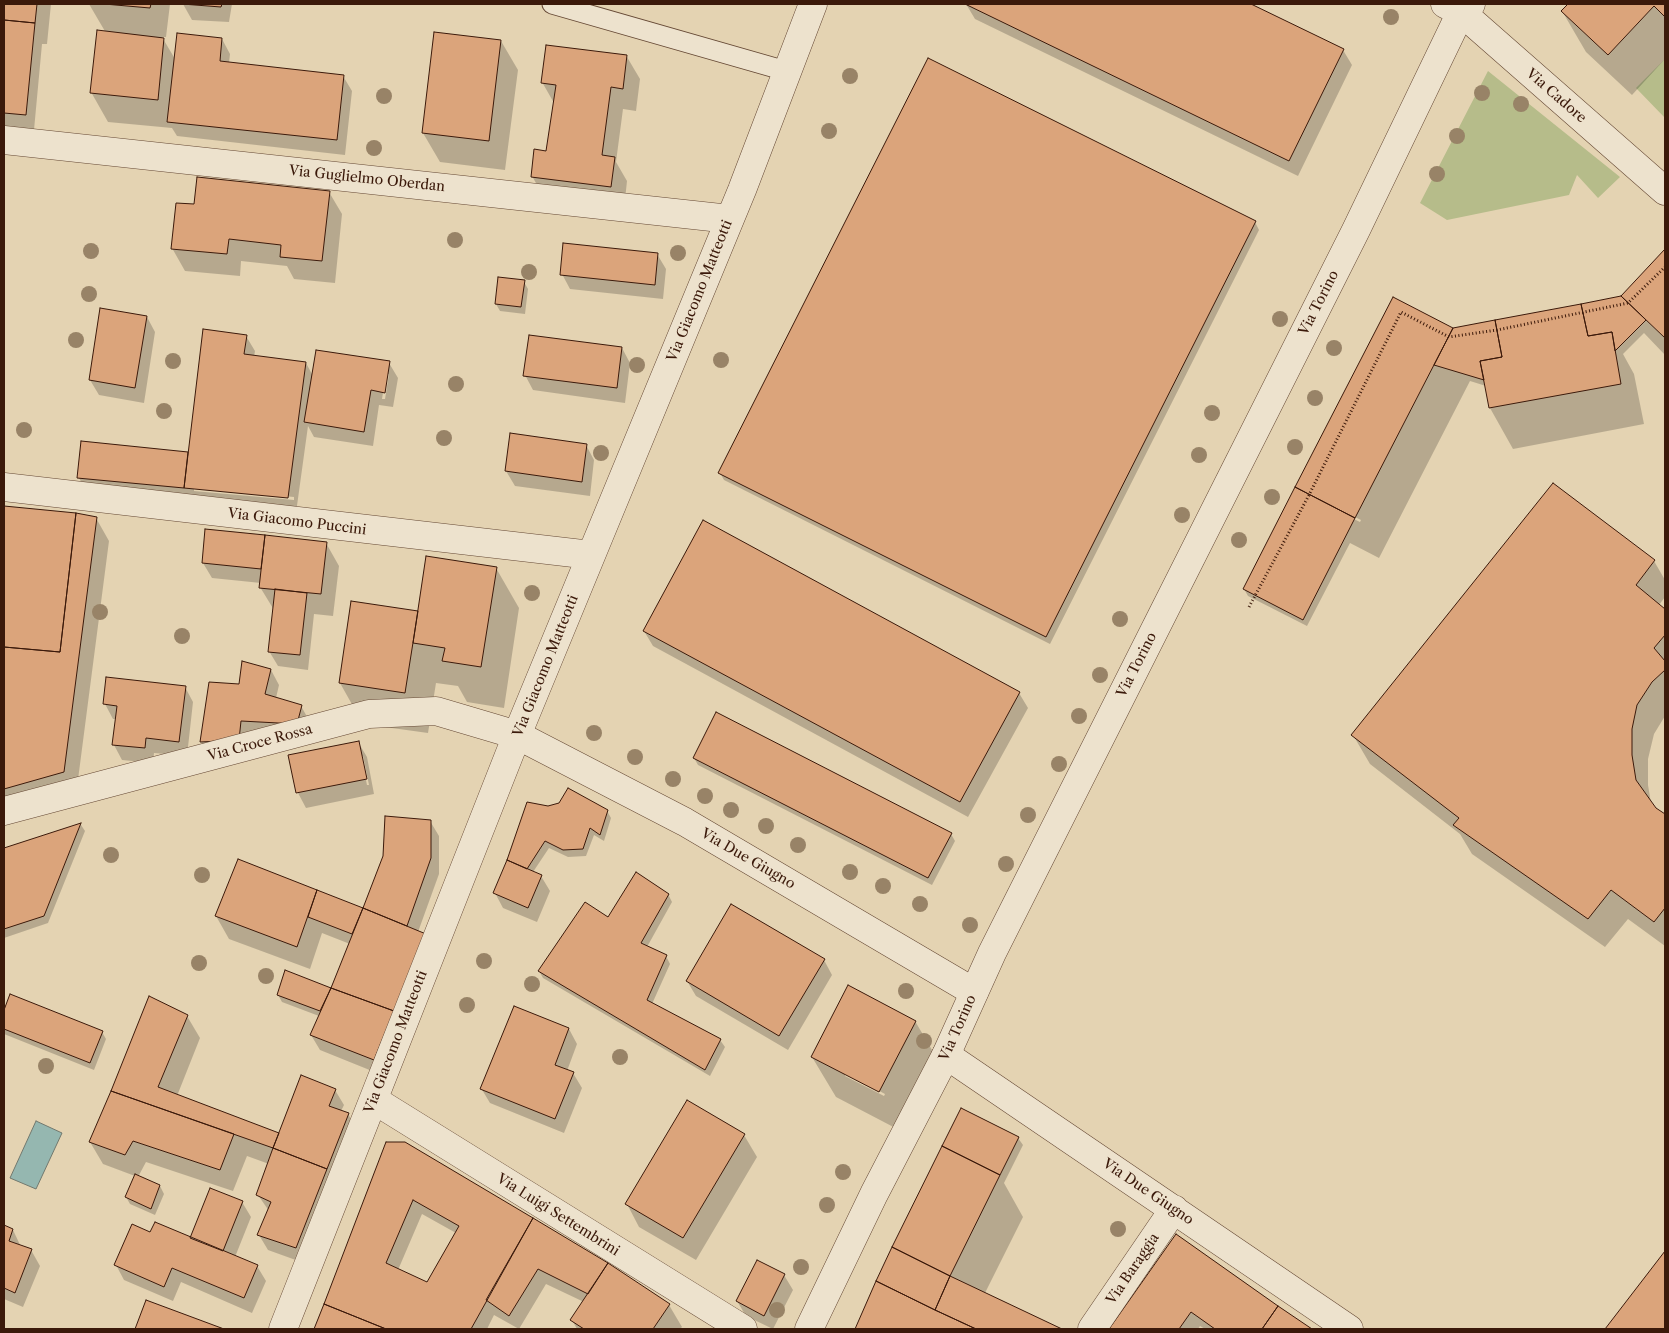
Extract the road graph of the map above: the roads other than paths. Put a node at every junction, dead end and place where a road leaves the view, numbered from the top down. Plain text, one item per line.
1 (552, 4) edge
2 (813, 4) edge
3 (1459, 7) edge
4 (786, 71) junction
5 (4, 140) edge
6 (1665, 191) edge
7 (730, 219) junction
8 (4, 487) edge
9 (591, 555) junction
10 (517, 735) junction
11 (4, 811) edge
12 (974, 992) junction
13 (946, 1054) junction
14 (374, 1100) junction
15 (1174, 1209) junction
16 (283, 1329) edge
17 (742, 1329) edge
18 (809, 1329) edge
19 (1092, 1329) edge
20 (1349, 1329) edge

1 - 4 lane
2 - 4 street, Via Giacomo Matteotti
3 - 6 street, Via Cadore
3 - 12 street, Via Torino
4 - 7 street, Via Giacomo Matteotti
5 - 7 street, Via Guglielmo Oberdan
7 - 9 street, Via Giacomo Matteotti
8 - 9 street, Via Giacomo Puccini
9 - 10 street, Via Giacomo Matteotti
10 - 11 street, Via Croce Rossa
10 - 12 street, Via Due Giugno
10 - 14 street, Via Giacomo Matteotti
12 - 13 street, Via Torino
13 - 15 street, Via Due Giugno
13 - 18 street, Via Torino
14 - 16 street, Via Giacomo Matteotti
14 - 17 street, Via Luigi Settembrini
15 - 19 street, Via Baraggia
15 - 20 street, Via Due Giugno

